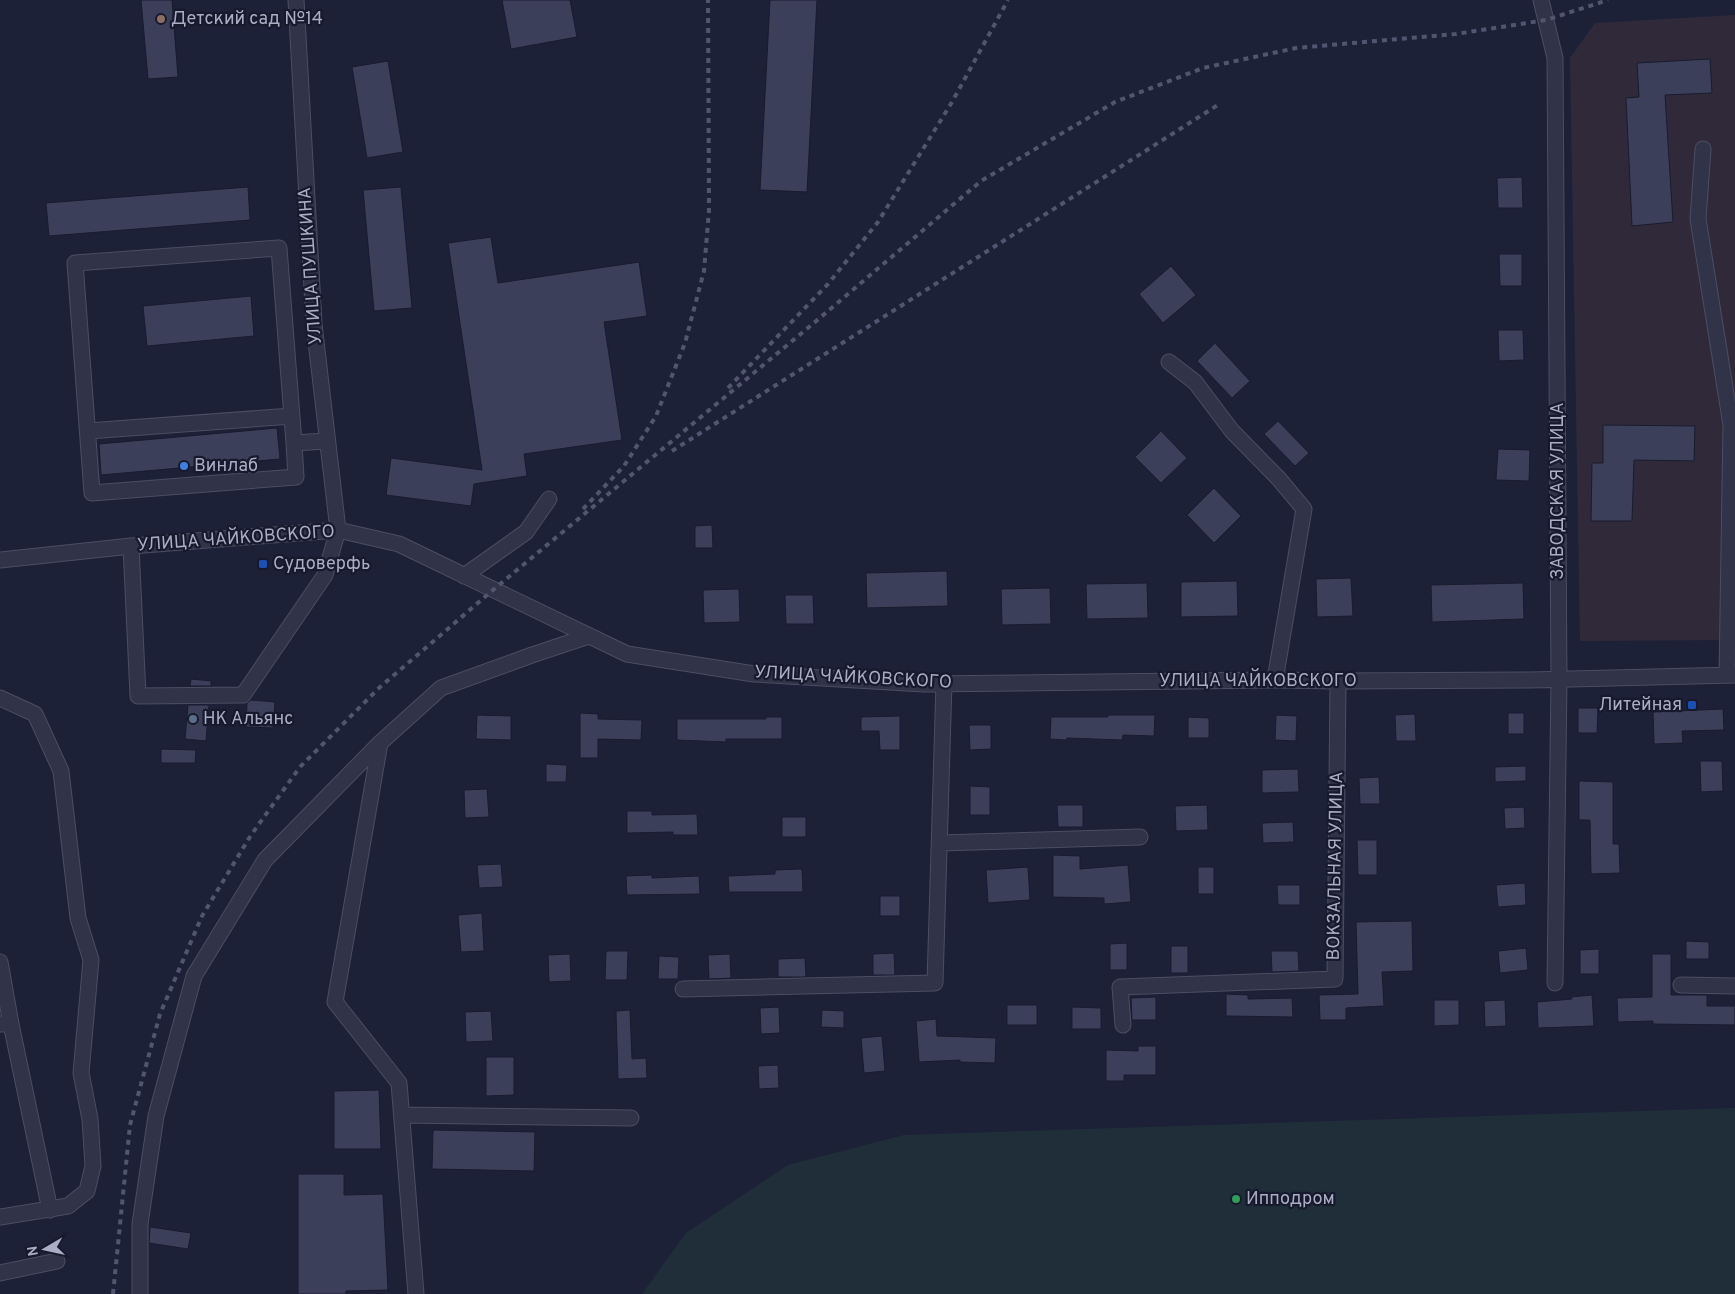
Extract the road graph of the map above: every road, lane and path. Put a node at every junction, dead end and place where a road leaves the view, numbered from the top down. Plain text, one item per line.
1 (296, 0) edge
2 (1541, 0) edge
3 (1703, 149) dead end
4 (1169, 362) dead end
5 (292, 416) junction
6 (88, 431) junction
7 (326, 441) junction
8 (294, 443) junction
9 (549, 499) dead end
10 (338, 530) junction
11 (131, 546) junction
12 (0, 560) edge
13 (464, 576) junction
14 (589, 636) junction
15 (1731, 675) edge
16 (1275, 680) junction
17 (1559, 680) junction
18 (1338, 681) junction
19 (944, 684) junction
20 (0, 698) edge
21 (380, 743) junction
22 (1140, 837) dead end
23 (940, 843) junction
24 (0, 962) edge
25 (1555, 983) dead end
26 (1681, 985) dead end
27 (1735, 986) edge
28 (683, 989) dead end
29 (6, 1024) edge
30 (1124, 1024) dead end
31 (402, 1115) junction
32 (631, 1118) dead end
33 (50, 1210) junction
34 (0, 1217) edge
35 (57, 1261) dead end
36 (0, 1273) edge
37 (140, 1294) edge
38 (416, 1294) edge

1 - 7 street, УЛИЦА ПУШКИНА
2 - 17 street, ЗАВОДСКАЯ УЛИЦА
3 - 15 street
4 - 16 street
5 - 6 street
5 - 6 street
5 - 8 street
6 - 8 street
7 - 8 street
7 - 10 street, УЛИЦА ПУШКИНА
9 - 13 street
10 - 11 street, УЛИЦА ЧАЙКОВСКОГО
10 - 11 street
10 - 13 street, УЛИЦА ЧАЙКОВСКОГО
11 - 12 street, УЛИЦА ЧАЙКОВСКОГО
13 - 14 street, УЛИЦА ЧАЙКОВСКОГО
14 - 19 street, УЛИЦА ЧАЙКОВСКОГО
14 - 21 street
15 - 17 street, УЛИЦА ЧАЙКОВСКОГО
16 - 18 street, УЛИЦА ЧАЙКОВСКОГО
16 - 19 street, УЛИЦА ЧАЙКОВСКОГО
17 - 18 street, УЛИЦА ЧАЙКОВСКОГО
17 - 25 street, ЗАВОДСКАЯ УЛИЦА
18 - 30 street, ВОКЗАЛЬНАЯ УЛИЦА
19 - 23 street
20 - 33 street
21 - 31 street
21 - 37 street
22 - 23 street
23 - 28 street
24 - 29 street
26 - 27 street
29 - 33 street
31 - 32 street
31 - 38 street
33 - 34 street
35 - 36 street

